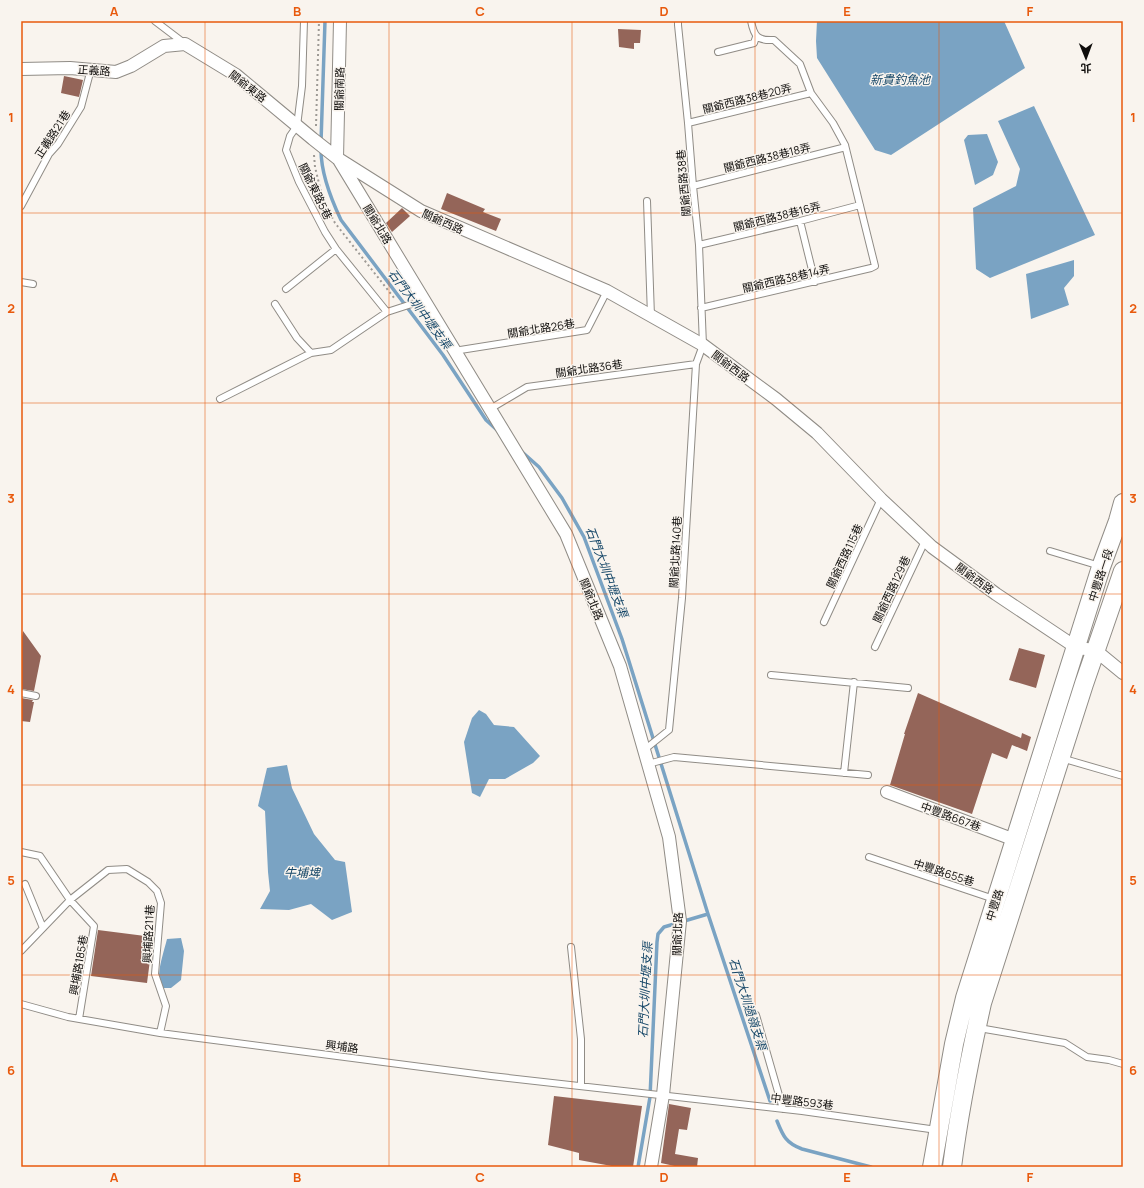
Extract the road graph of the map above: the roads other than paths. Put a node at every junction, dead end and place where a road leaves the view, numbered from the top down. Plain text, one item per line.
1 (155, 21) edge
2 (304, 21) edge
3 (340, 21) edge
4 (678, 21) edge
5 (751, 21) edge
6 (756, 37) junction
7 (185, 44) junction
8 (718, 52) dead end
9 (21, 69) edge
10 (91, 69) junction
11 (811, 93) junction
12 (688, 123) junction
13 (297, 126) junction
14 (846, 145) junction
15 (337, 158) junction
16 (693, 186) junction
17 (647, 201) dead end
18 (860, 205) junction
19 (21, 206) edge
20 (800, 221) junction
21 (699, 245) junction
22 (336, 249) junction
23 (21, 282) edge
24 (814, 282) junction
25 (33, 284) dead end
26 (286, 290) dead end
27 (607, 291) junction
28 (424, 300) junction
29 (275, 304) dead end
30 (701, 308) junction
31 (387, 312) junction
32 (651, 316) junction
33 (703, 345) junction
34 (454, 351) junction
35 (312, 353) junction
36 (696, 364) junction
37 (220, 399) dead end
38 (490, 409) junction
39 (882, 499) junction
40 (1123, 502) edge
41 (925, 540) junction
42 (1050, 551) dead end
43 (1102, 567) junction
44 (1123, 571) edge
45 (824, 622) dead end
46 (875, 647) dead end
47 (1077, 648) junction
48 (1095, 650) junction
49 (1123, 673) edge
50 (771, 675) dead end
51 (854, 682) junction
52 (908, 688) dead end
53 (21, 693) edge
54 (36, 696) dead end
55 (644, 750) junction
56 (1060, 758) junction
57 (648, 764) junction
58 (844, 773) junction
59 (868, 775) dead end
60 (1123, 776) edge
61 (887, 792) dead end
62 (1015, 840) junction
63 (21, 852) edge
64 (869, 857) dead end
65 (25, 884) dead end
66 (70, 900) junction
67 (1005, 902) junction
68 (43, 928) junction
69 (572, 947) dead end
70 (21, 951) edge
71 (21, 1004) edge
72 (756, 1015) dead end
73 (79, 1019) junction
74 (977, 1028) junction
75 (160, 1033) junction
76 (1123, 1064) edge
77 (581, 1086) junction
78 (663, 1095) junction
79 (783, 1109) junction
80 (947, 1131) junction
81 (651, 1167) edge
82 (932, 1167) edge
83 (952, 1167) edge

1 - 7 lane, 關爺東路
2 - 13 lane, 關爺東路5巷
3 - 15 street, 關爺南路
4 - 12 lane, 關爺西路38巷
5 - 6 lane
6 - 8 lane
6 - 11 lane
7 - 10 street, 正義路
7 - 13 street, 關爺東路
9 - 10 street, 正義路
10 - 19 lane, 正義路21巷
11 - 12 lane, 關爺西路38巷20弄
11 - 14 lane
12 - 16 lane, 關爺西路38巷
13 - 15 street, 關爺東路
13 - 22 lane, 關爺東路5巷
14 - 16 lane, 關爺西路38巷18弄
14 - 18 lane
15 - 27 street, 關爺西路
15 - 28 street, 關爺北路
16 - 21 lane, 關爺西路38巷
17 - 32 lane
18 - 20 lane, 關爺西路38巷16弄
18 - 24 lane, 關爺西路38巷14弄
20 - 21 lane, 關爺西路38巷16弄
20 - 24 lane
21 - 30 lane, 關爺西路38巷
22 - 26 lane
22 - 31 lane, 關爺東路5巷
23 - 25 lane
24 - 30 lane, 關爺西路38巷14弄
27 - 32 street, 關爺西路
27 - 34 lane, 關爺北路26巷
28 - 31 lane
28 - 34 street, 關爺北路
29 - 35 lane
30 - 33 lane, 關爺西路38巷
31 - 35 lane
32 - 33 street, 關爺西路
33 - 36 lane, 關爺北路140巷
33 - 39 street, 關爺西路
34 - 38 street, 關爺北路
35 - 37 lane
36 - 38 lane, 關爺北路36巷
36 - 55 lane, 關爺北路140巷
38 - 55 street, 關爺北路
39 - 41 street, 關爺西路
39 - 45 lane, 關爺西路115巷
40 - 43 main road, 中豐路一段
41 - 46 lane, 關爺西路129巷
41 - 47 street, 關爺西路
42 - 43 lane
43 - 47 main road, 中豐路一段
44 - 48 main road, 中豐路一段
47 - 48 street
47 - 62 main road, 中豐路
48 - 49 street
48 - 56 main road, 中豐路
50 - 51 lane
51 - 52 lane
51 - 58 lane
53 - 54 lane
55 - 57 street, 關爺北路
56 - 60 lane
56 - 67 main road, 中豐路
57 - 58 lane
57 - 78 street, 關爺北路
58 - 59 lane
61 - 62 street, 中豐路667巷
62 - 67 main road, 中豐路
63 - 66 lane
64 - 67 lane, 中豐路655巷
65 - 68 lane
66 - 68 lane, 興埔路211巷
66 - 73 lane, 興埔路185巷
66 - 75 lane, 興埔路211巷
67 - 74 main road, 中豐路
67 - 80 main road, 中豐路
68 - 70 lane, 興埔路211巷
69 - 77 lane
71 - 73 lane, 興埔路
72 - 79 lane
73 - 75 lane, 興埔路
74 - 76 lane
74 - 80 main road, 中豐路
75 - 77 lane, 興埔路
77 - 78 lane, 興埔路
78 - 79 lane, 中豐路593巷
78 - 81 street, 關爺北路
79 - 80 lane, 中豐路593巷
80 - 82 main road, 中豐路
80 - 83 main road, 中豐路

